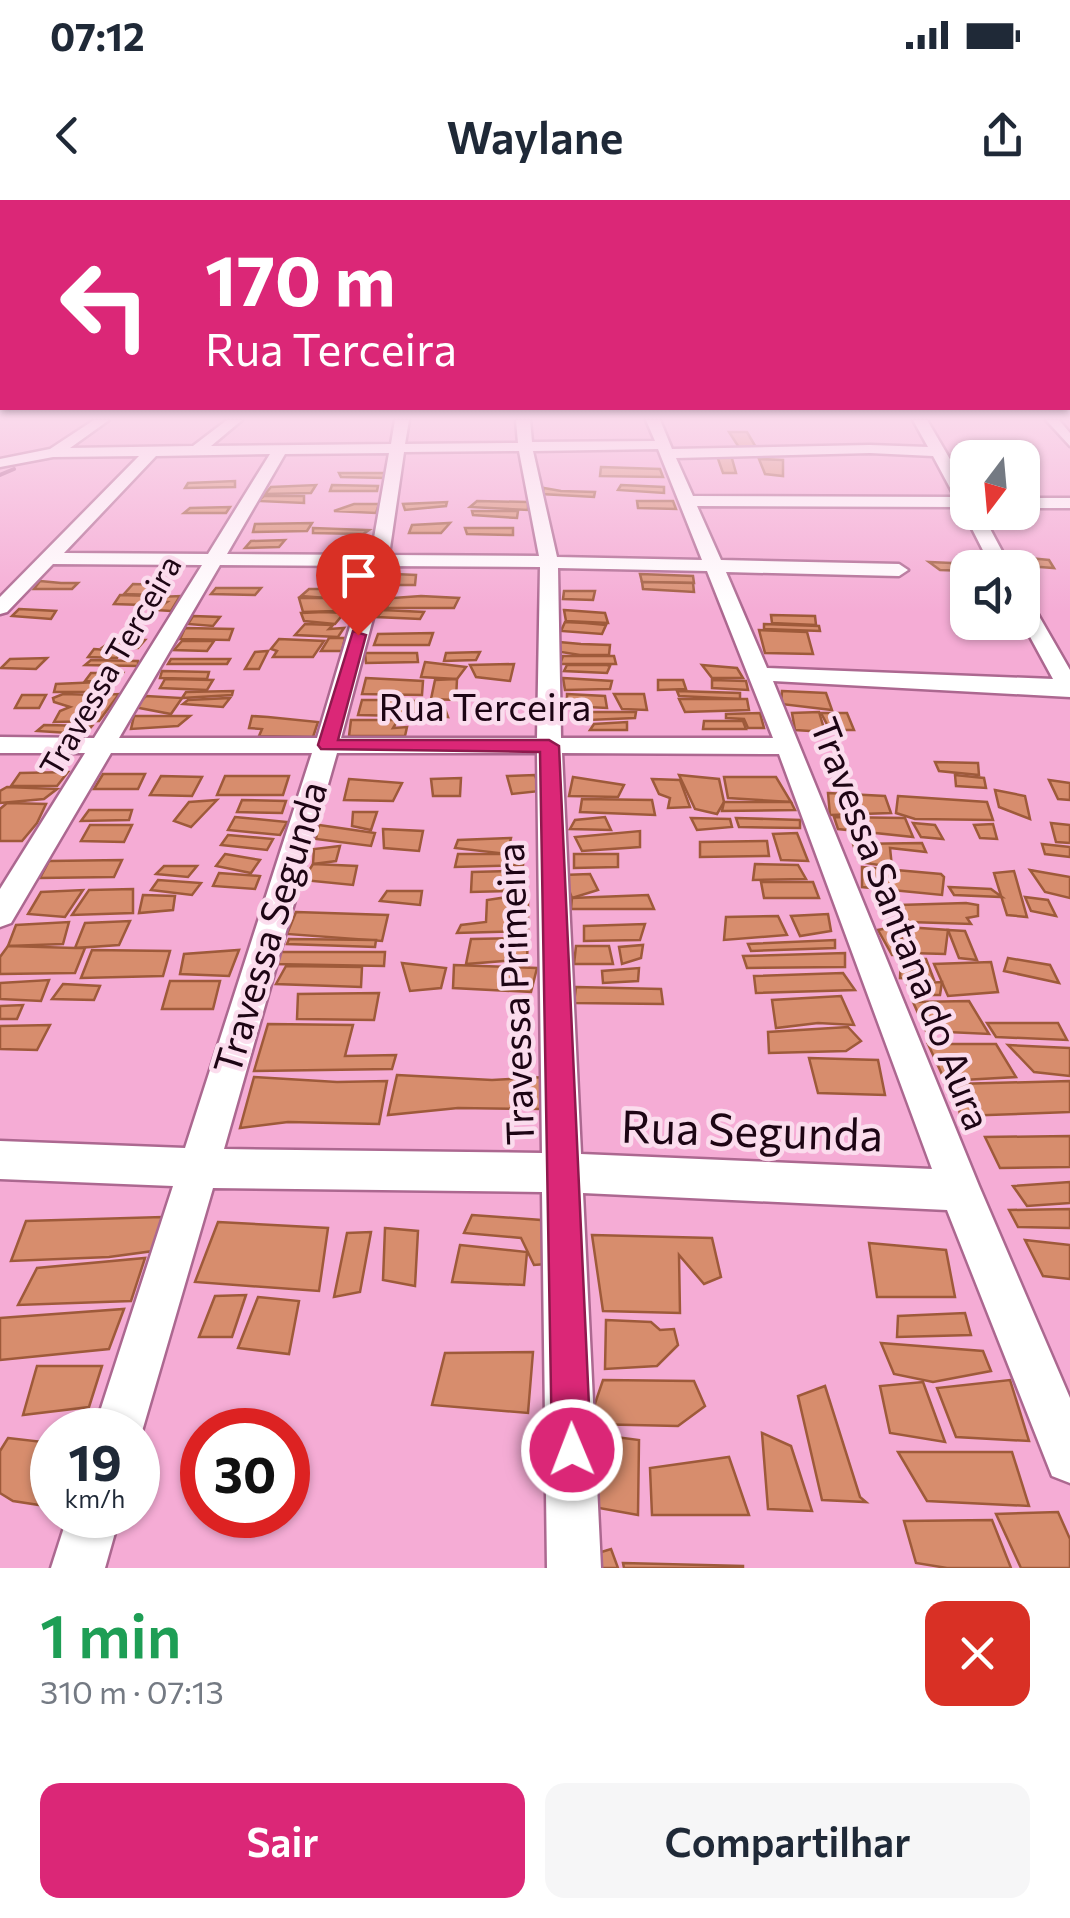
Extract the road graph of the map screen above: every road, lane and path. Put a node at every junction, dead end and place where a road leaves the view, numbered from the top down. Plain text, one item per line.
1 (119, 484) edge
2 (258, 484) edge
3 (392, 484) edge
4 (534, 484) edge
5 (678, 484) edge
6 (685, 502) junction
7 (1040, 502) edge
8 (1070, 503) edge
9 (950, 505) edge
10 (46, 558) junction
11 (210, 560) junction
12 (379, 561) junction
13 (549, 562) junction
14 (715, 566) junction
15 (899, 570) dead end
16 (0, 608) edge
17 (1040, 636) edge
18 (760, 674) junction
19 (1069, 688) edge
20 (0, 745) edge
21 (104, 745) junction
22 (327, 745) junction
23 (549, 746) junction
24 (789, 746) junction
25 (0, 915) edge
26 (0, 1160) edge
27 (197, 1168) junction
28 (565, 1173) junction
29 (960, 1190) junction
30 (126, 1408) edge
31 (1070, 1458) edge
32 (87, 1538) edge
33 (78, 1568) edge
34 (574, 1568) edge

1 - 10 street
2 - 11 street, Travessa Terceira
3 - 12 street, Travessa Segunda
4 - 13 street, Travessa Primeira
5 - 6 street, Travessa Santana do Aura
6 - 9 street
6 - 14 street, Travessa Santana do Aura
7 - 8 street
10 - 11 street
10 - 16 street
11 - 12 street
11 - 21 street, Travessa Terceira
12 - 13 street
12 - 22 street, Travessa Segunda
13 - 14 street
13 - 23 street, Travessa Primeira
14 - 15 street
14 - 18 street, Travessa Santana do Aura
17 - 19 street
18 - 19 street
18 - 24 street, Travessa Santana do Aura
20 - 21 street, Rua Terceira
21 - 22 street, Rua Terceira
21 - 25 street, Travessa Terceira
22 - 23 street, Rua Terceira
22 - 27 street, Travessa Segunda
23 - 24 street, Rua Terceira
23 - 28 street, Travessa Primeira
24 - 29 street, Travessa Santana do Aura
26 - 27 street, Rua Segunda
27 - 28 street, Rua Segunda
27 - 30 street, Travessa Segunda
28 - 29 street, Rua Segunda
28 - 34 street, Travessa Primeira
29 - 31 street, Travessa Santana do Aura
32 - 33 street

